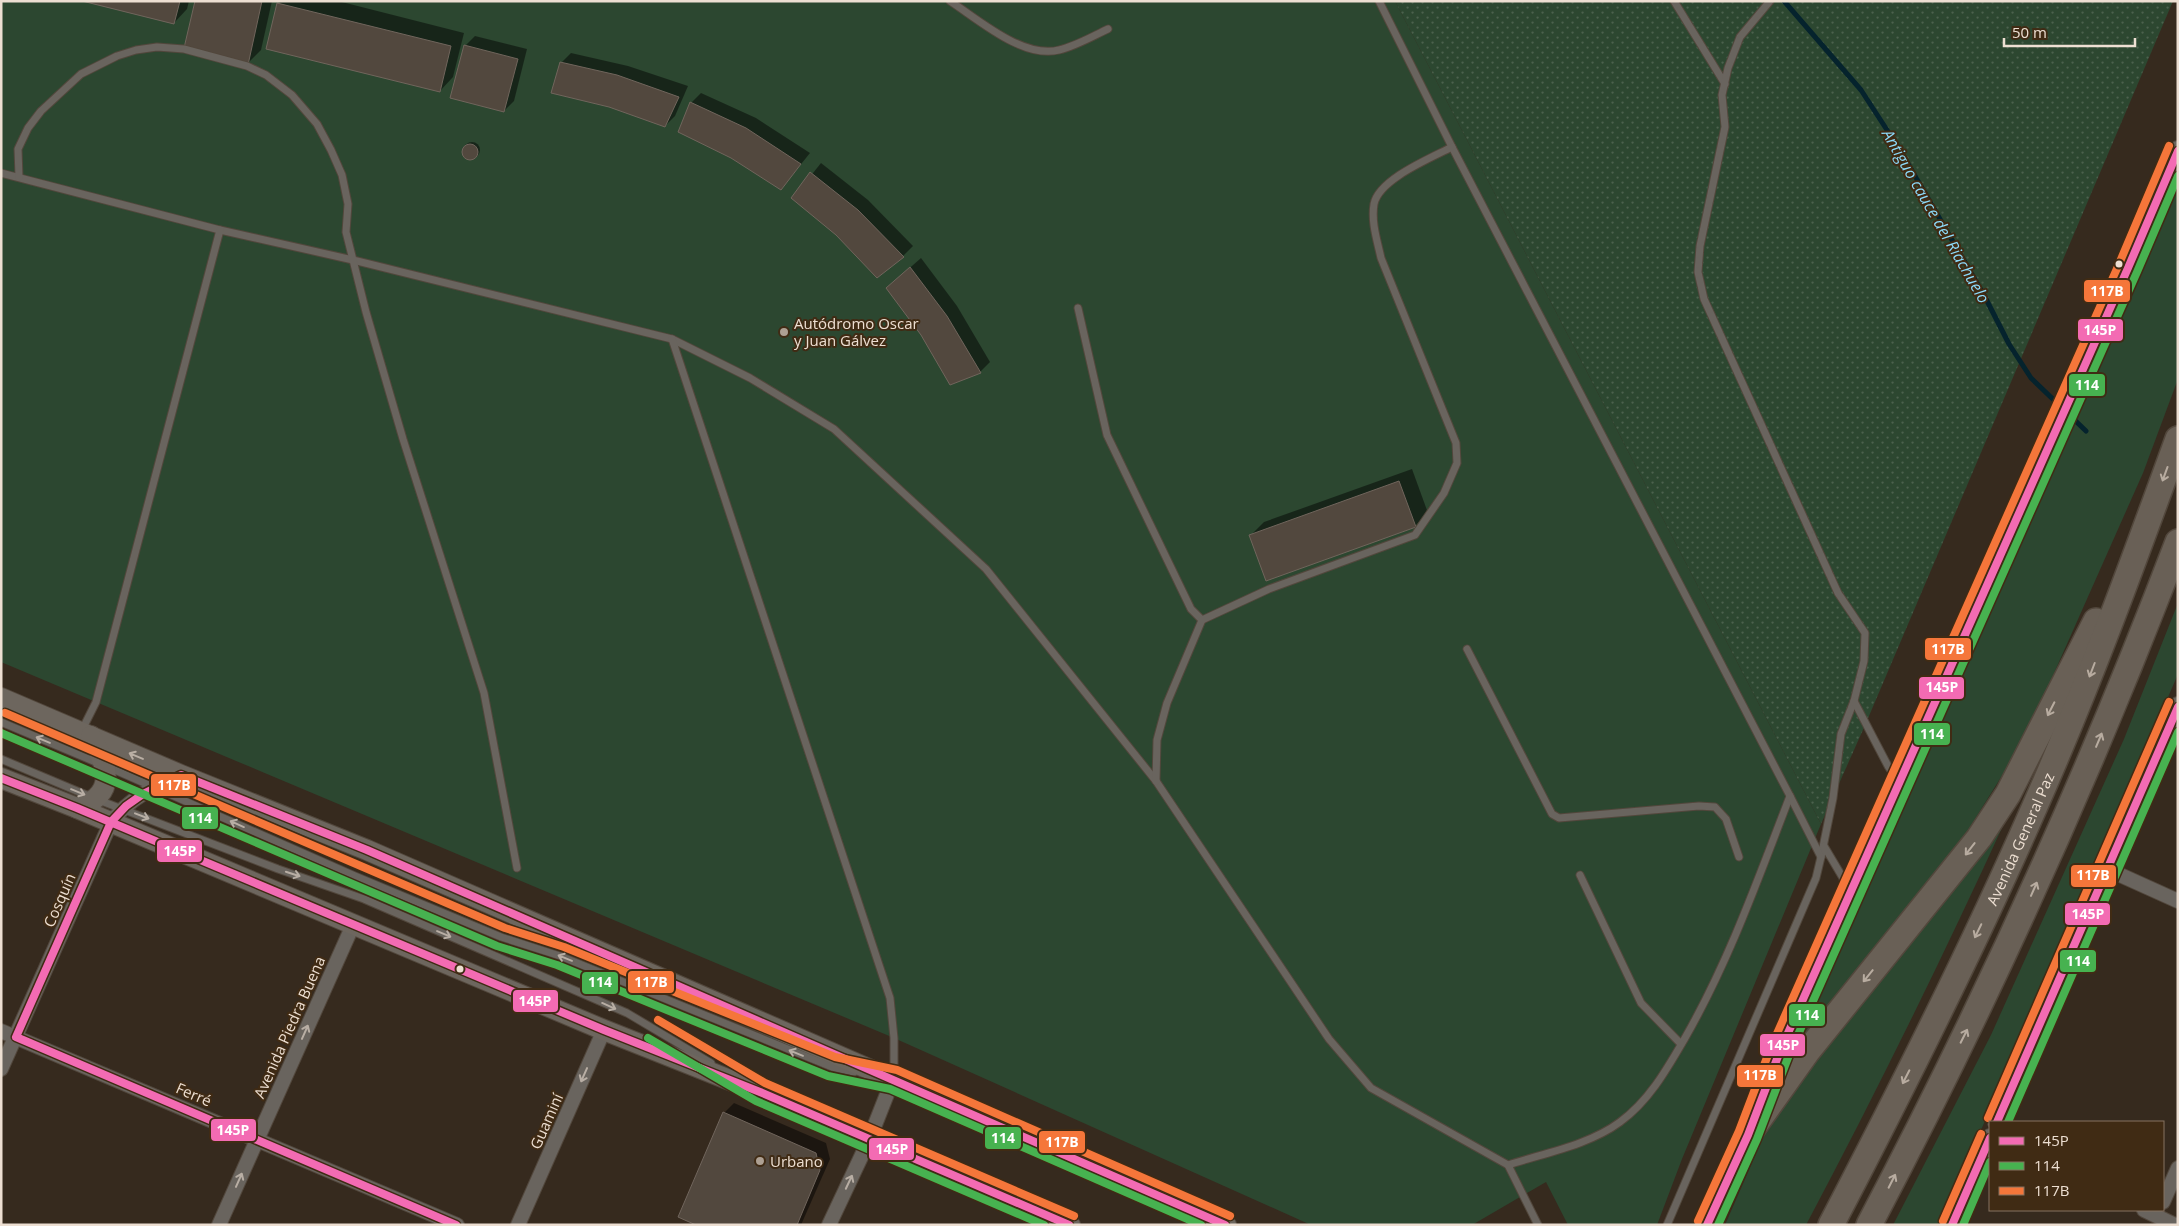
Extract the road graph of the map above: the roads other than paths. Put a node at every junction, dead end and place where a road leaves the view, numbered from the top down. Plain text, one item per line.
1 (950, 1) edge
2 (1378, 1) edge
3 (1674, 1) edge
4 (1770, 1) edge
5 (1108, 29) dead end
6 (1725, 84) junction
7 (1452, 148) junction
8 (2178, 150) edge
9 (1, 173) edge
10 (18, 177) junction
11 (220, 230) junction
12 (352, 260) junction
13 (1078, 308) dead end
14 (672, 340) junction
15 (2178, 439) edge
16 (2152, 509) junction
17 (2178, 542) edge
18 (1202, 620) junction
19 (1467, 650) dead end
20 (1, 698) edge
21 (1854, 701) junction
22 (2178, 706) edge
23 (1, 722) edge
24 (86, 734) junction
25 (1, 759) edge
26 (104, 765) junction
27 (181, 775) junction
28 (1, 778) edge
29 (1156, 781) junction
30 (1900, 783) junction
31 (154, 787) junction
32 (1790, 796) junction
33 (96, 799) junction
34 (77, 808) junction
35 (117, 815) junction
36 (1824, 846) junction
37 (1739, 857) dead end
38 (1821, 857) junction
39 (517, 868) dead end
40 (2107, 869) junction
41 (1580, 874) dead end
42 (2178, 901) edge
43 (1847, 902) junction
44 (353, 925) junction
45 (604, 1030) junction
46 (1, 1031) edge
47 (16, 1037) junction
48 (1681, 1044) junction
49 (1, 1069) edge
50 (894, 1080) junction
51 (760, 1092) junction
52 (1997, 1121) edge
53 (1748, 1135) junction
54 (257, 1138) junction
55 (869, 1140) junction
56 (1989, 1140) edge
57 (1508, 1165) junction
58 (2178, 1168) edge
59 (2164, 1200) edge
60 (2156, 1217) edge
61 (219, 1225) edge
62 (457, 1225) edge
63 (518, 1225) edge
64 (829, 1225) edge
65 (1070, 1225) edge
66 (1226, 1225) edge
67 (1538, 1225) edge
68 (1667, 1225) edge
69 (1708, 1225) edge
70 (1831, 1225) edge
71 (1869, 1225) edge
72 (1952, 1225) edge
73 (2175, 1225) edge

1 - 5 lane
2 - 7 lane
3 - 6 lane
4 - 6 lane
6 - 21 lane
7 - 18 lane
7 - 32 lane
8 - 30 street
9 - 10 lane
10 - 11 lane
10 - 12 lane
11 - 12 lane
11 - 24 lane
12 - 14 lane
12 - 39 lane
13 - 18 lane
14 - 29 lane
14 - 50 lane
15 -> 16 highway, Avenida General Paz
16 -> 53 highway
16 -> 70 highway, Avenida General Paz
71 -> 17 highway
18 - 29 lane
19 - 37 lane
20 - 24 main road
21 - 30 lane
21 - 36 lane
22 - 40 street
26 -> 23 lane
24 - 26 main road
27 -> 24 main road
25 -> 33 lane
26 - 31 lane
26 - 33 main road
27 - 31 street
27 - 50 main road
28 - 34 main road
29 - 57 lane
30 - 43 street
31 - 35 street
50 -> 31 lane
32 - 38 lane
32 - 48 lane
33 - 34 main road
33 - 35 lane
34 - 35 main road
35 - 44 main road
35 - 47 street, Cosquín
35 -> 51 lane
36 - 38 lane
36 - 43 lane
38 - 68 lane
40 - 42 street
40 - 52 street
41 - 48 lane
43 - 53 street
44 - 45 main road
54 -> 44 street, Avenida Piedra Buena
45 - 51 main road
45 -> 63 street, Guaminí
46 - 47 street, Ferré
47 - 49 street, Cosquín
47 - 54 street, Ferré
48 - 57 lane
50 - 55 street
50 - 66 main road
51 - 55 main road
53 - 69 street
61 -> 54 street, Avenida Piedra Buena
54 - 62 street, Ferré
64 -> 55 street
55 - 65 main road
56 - 72 street
57 - 67 lane
58 - 59 street
60 - 73 street

